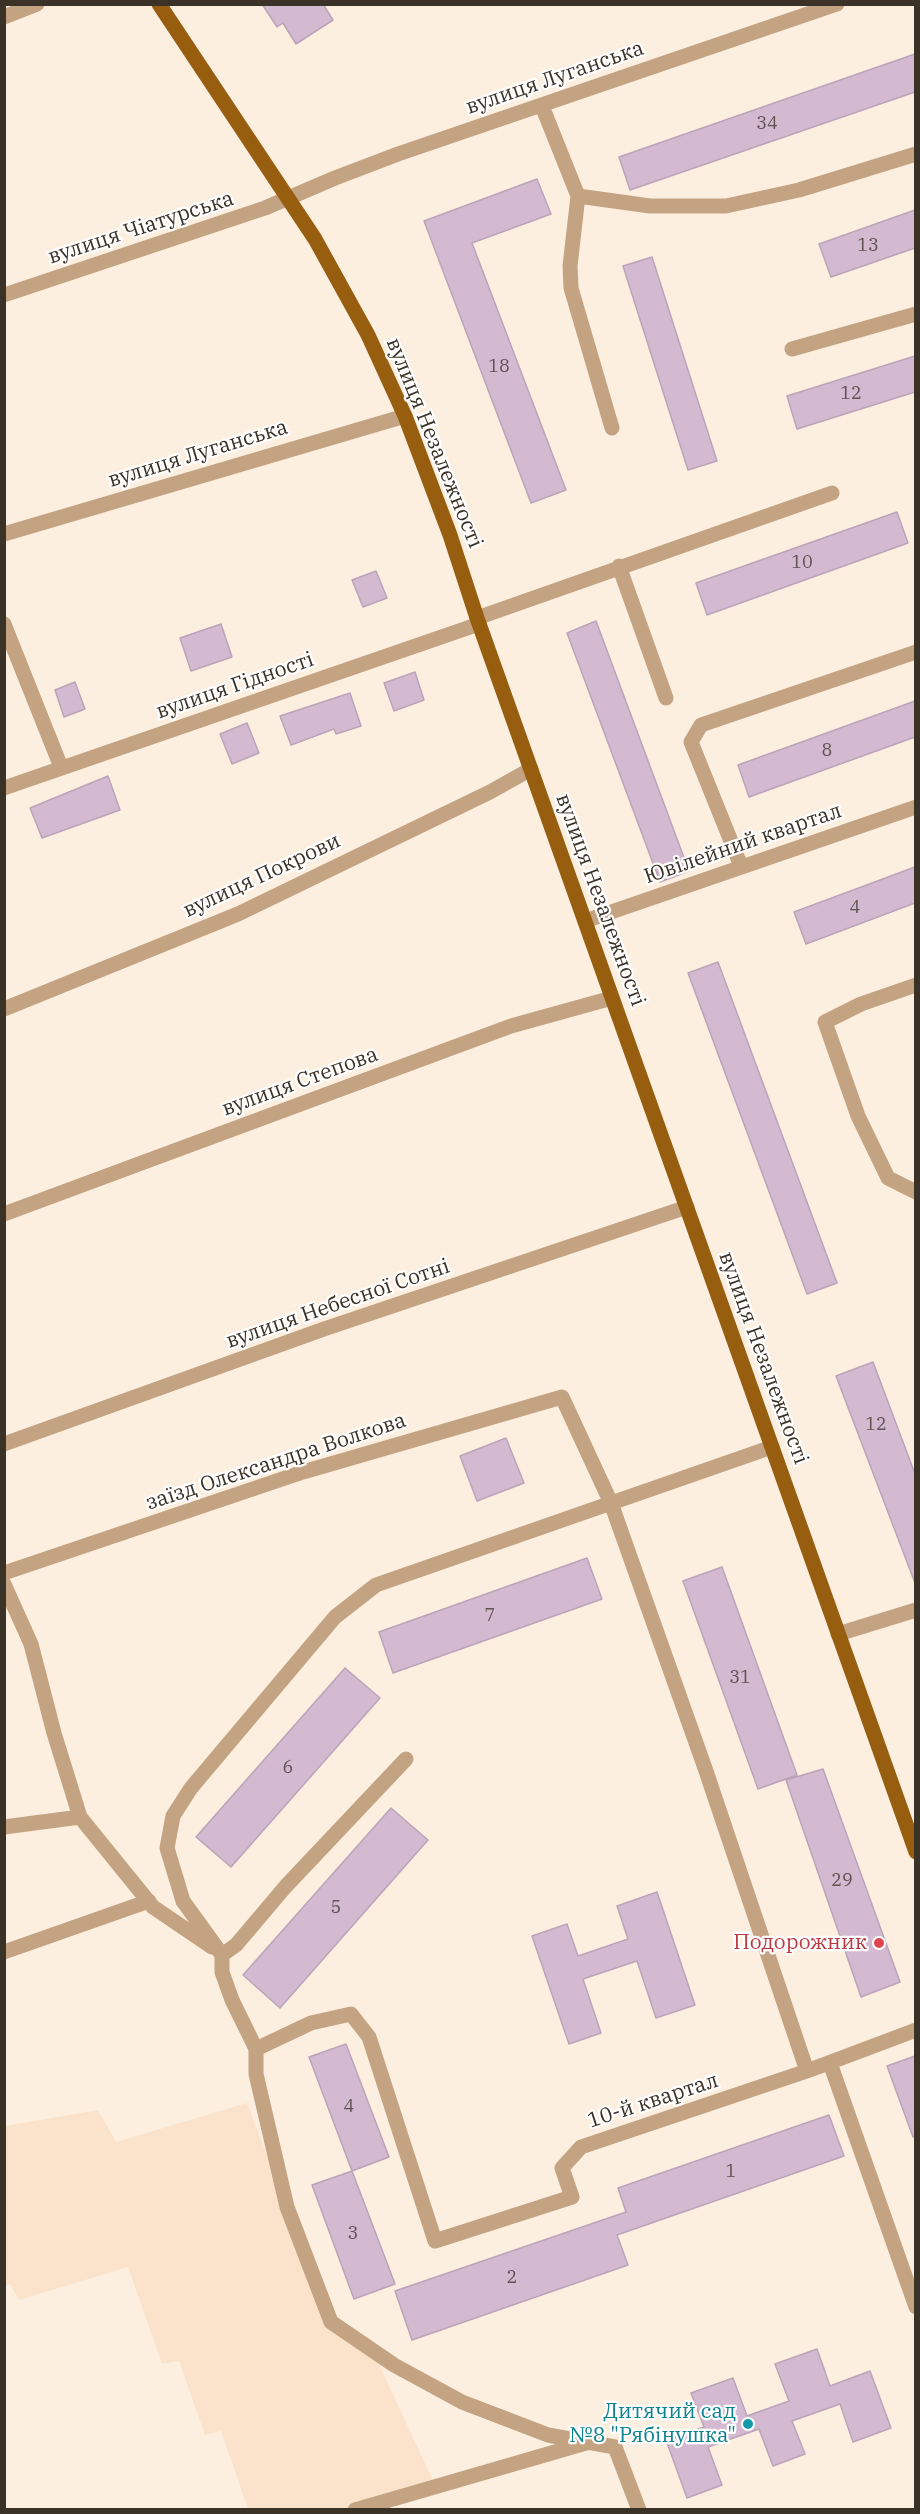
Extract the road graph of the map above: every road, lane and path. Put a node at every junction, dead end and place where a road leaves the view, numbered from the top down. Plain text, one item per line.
1 (37, 4) edge
2 (159, 4) edge
3 (837, 4) edge
4 (4, 17) edge
5 (542, 105) junction
6 (915, 154) edge
7 (578, 196) junction
8 (290, 199) junction
9 (4, 295) edge
10 (915, 314) edge
11 (792, 350) dead end
12 (405, 416) junction
13 (612, 428) dead end
14 (832, 493) dead end
15 (4, 534) edge
16 (619, 566) junction
17 (478, 621) junction
18 (4, 624) edge
19 (915, 652) edge
20 (666, 698) dead end
21 (61, 767) junction
22 (531, 769) junction
23 (4, 788) edge
24 (915, 807) edge
25 (741, 866) junction
26 (585, 921) junction
27 (915, 985) edge
28 (612, 998) junction
29 (4, 1009) edge
30 (915, 1192) edge
31 (687, 1207) junction
32 (4, 1214) edge
33 (4, 1444) edge
34 (772, 1447) junction
35 (611, 1503) junction
36 (4, 1574) edge
37 (4, 1584) edge
38 (915, 1610) edge
39 (838, 1634) junction
40 (406, 1759) dead end
41 (80, 1817) junction
42 (4, 1827) edge
43 (915, 1852) edge
44 (149, 1901) junction
45 (4, 1952) edge
46 (222, 1955) junction
47 (915, 2031) edge
48 (256, 2049) junction
49 (830, 2063) junction
50 (807, 2072) junction
51 (915, 2307) edge
52 (589, 2442) junction
53 (355, 2510) edge
54 (639, 2510) edge

1 - 4 street
2 - 8 main road, вулиця Незалежності
3 - 5 street, вулиця Луганська
5 - 7 street
5 - 8 street, вулиця Луганська
6 - 7 street
7 - 13 street
8 - 9 street, вулиця Чіатурська
8 - 12 main road, вулиця Незалежності
10 - 11 street
12 - 15 street, вулиця Луганська
12 - 17 main road, вулиця Незалежності
14 - 16 street, вулиця Гідності
16 - 17 street, вулиця Гідності
16 - 20 street
17 - 21 street, вулиця Гідності
17 - 22 main road, вулиця Незалежності
18 - 21 street
19 - 25 street
21 - 23 street, вулиця Гідності
22 - 26 main road, вулиця Незалежності
22 - 29 street, вулиця Покрови
24 - 25 street, Ювілейний квартал
25 - 26 street, Ювілейний квартал
26 - 28 main road, вулиця Незалежності
27 - 30 street
28 - 31 main road, вулиця Незалежності
28 - 32 street, вулиця Степова
31 - 33 street, вулиця Небесної Сотні
31 - 34 main road, вулиця Незалежності
34 - 35 street
34 - 39 main road, вулиця Незалежності
35 - 36 street, заїзд Олександра Волкова
35 - 46 street
35 - 50 street
37 - 41 street
38 - 39 street
39 - 43 main road, вулиця Незалежності
40 - 46 street
41 - 42 street
41 - 44 street
44 - 45 street
44 - 46 street
46 - 48 street
47 - 49 street, 10-й квартал
48 - 50 street, 10-й квартал
48 - 52 street
49 - 50 street, 10-й квартал
49 - 51 street
52 - 53 street
52 - 54 street

